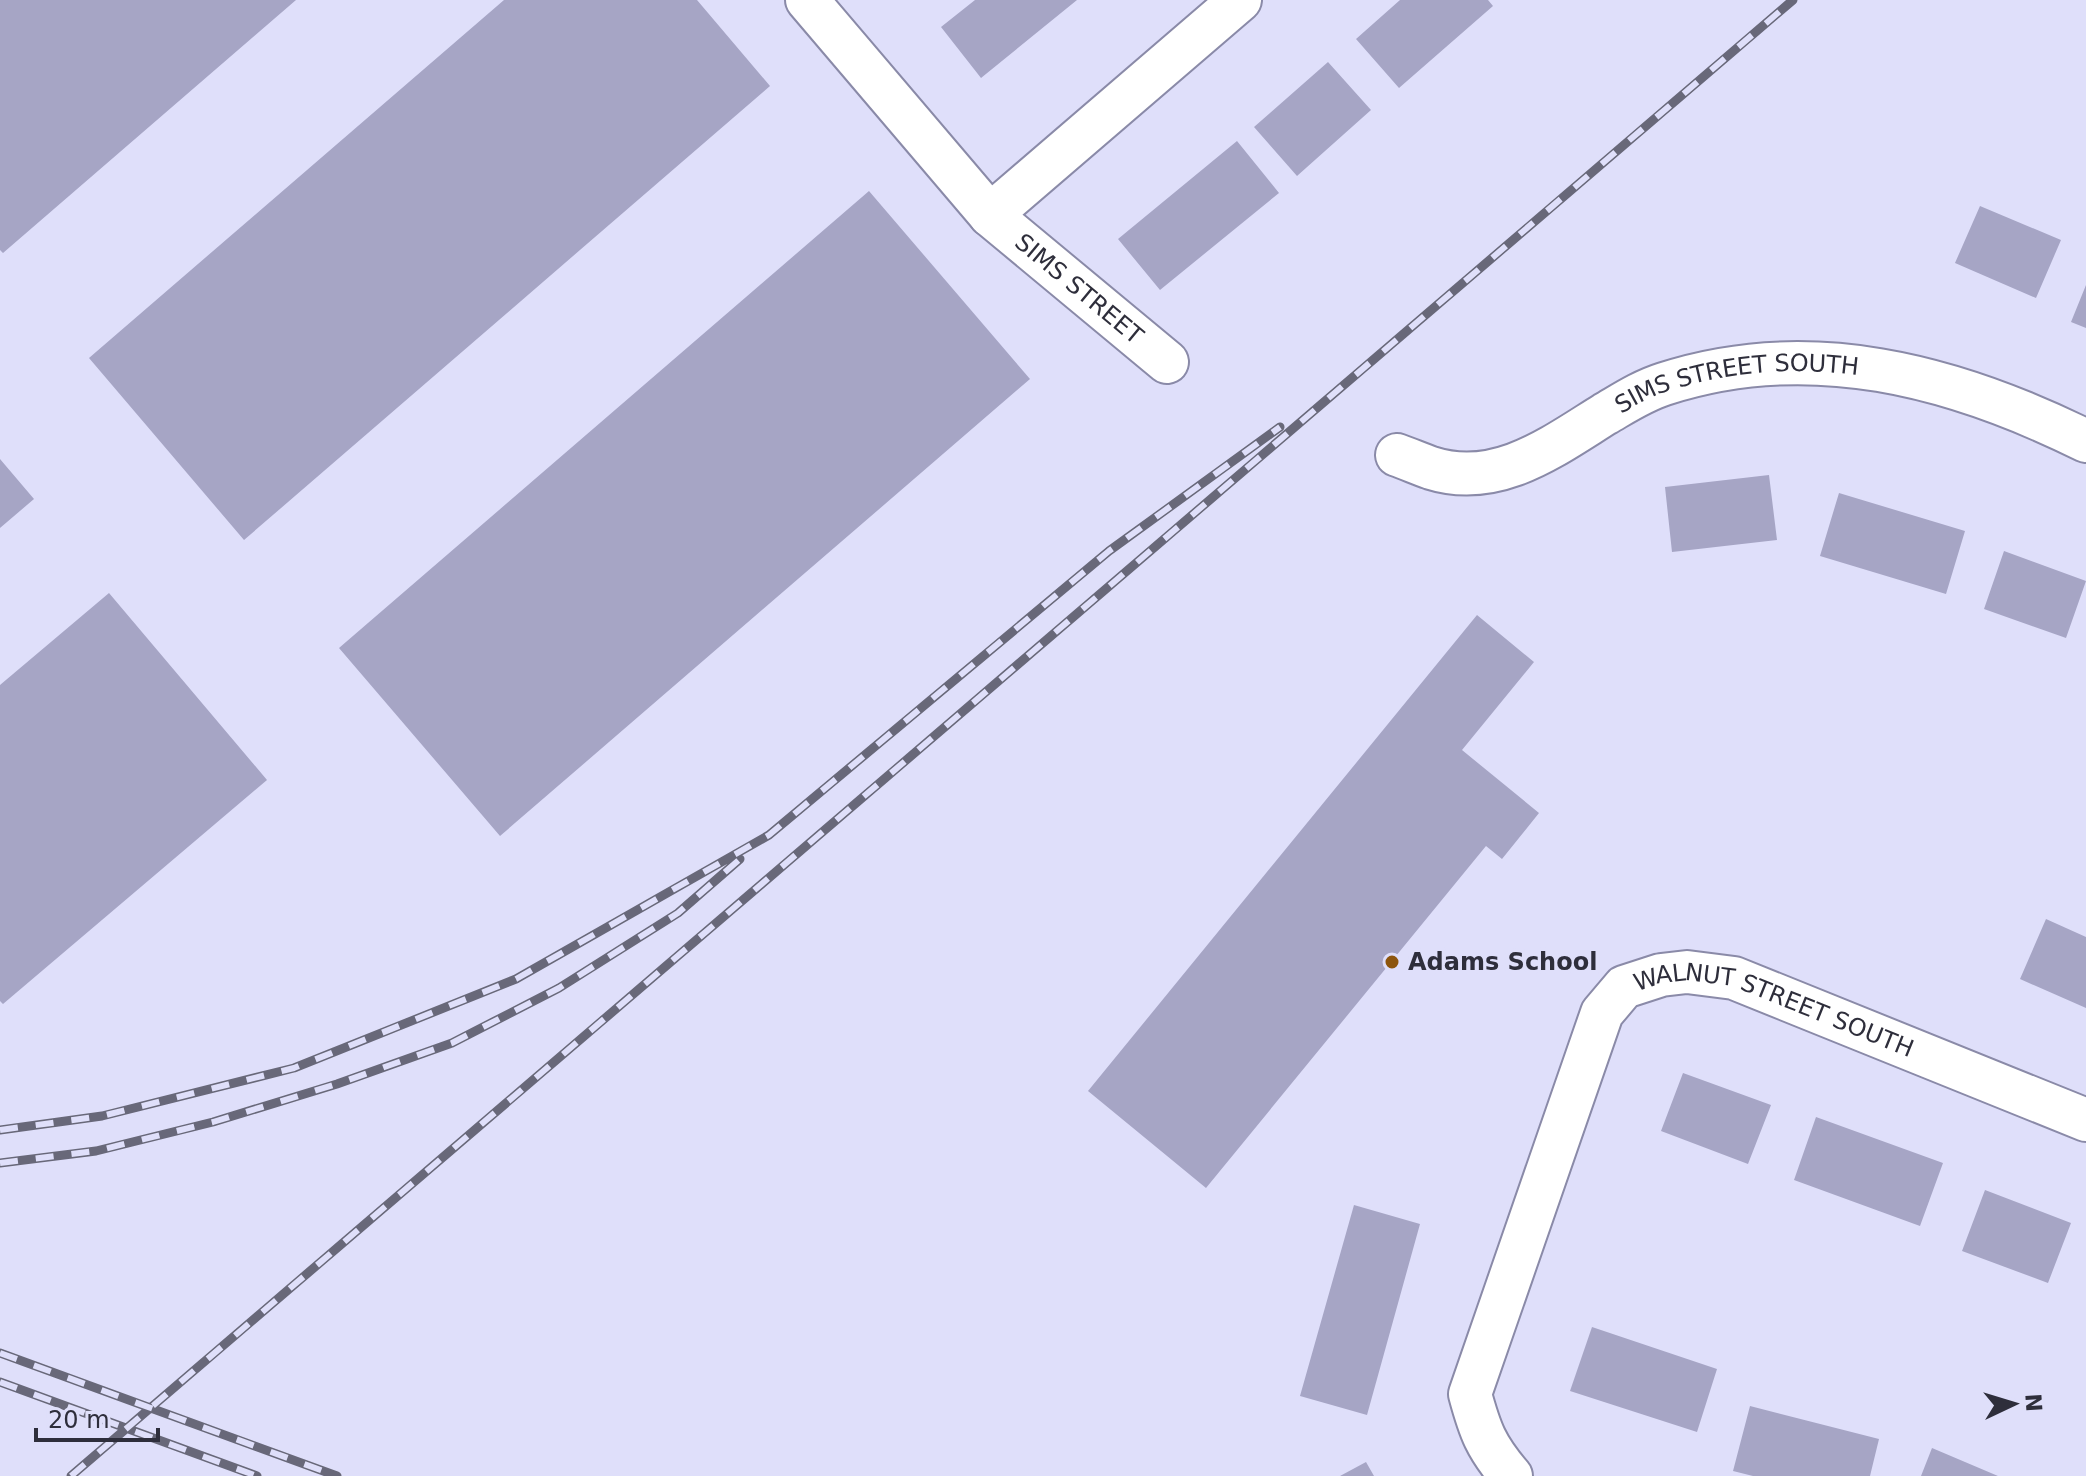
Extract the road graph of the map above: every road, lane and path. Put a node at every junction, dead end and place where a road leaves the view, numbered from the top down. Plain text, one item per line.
1 (807, 0) edge
2 (1240, 0) edge
3 (990, 215) junction
4 (1167, 362) dead end
5 (2086, 441) edge
6 (1397, 455) dead end
7 (2086, 1120) edge
8 (1511, 1476) edge

1 - 3 street
2 - 3 street
3 - 4 street, SIMS STREET
5 - 6 street, SIMS STREET SOUTH
7 - 8 street, WALNUT STREET SOUTH

